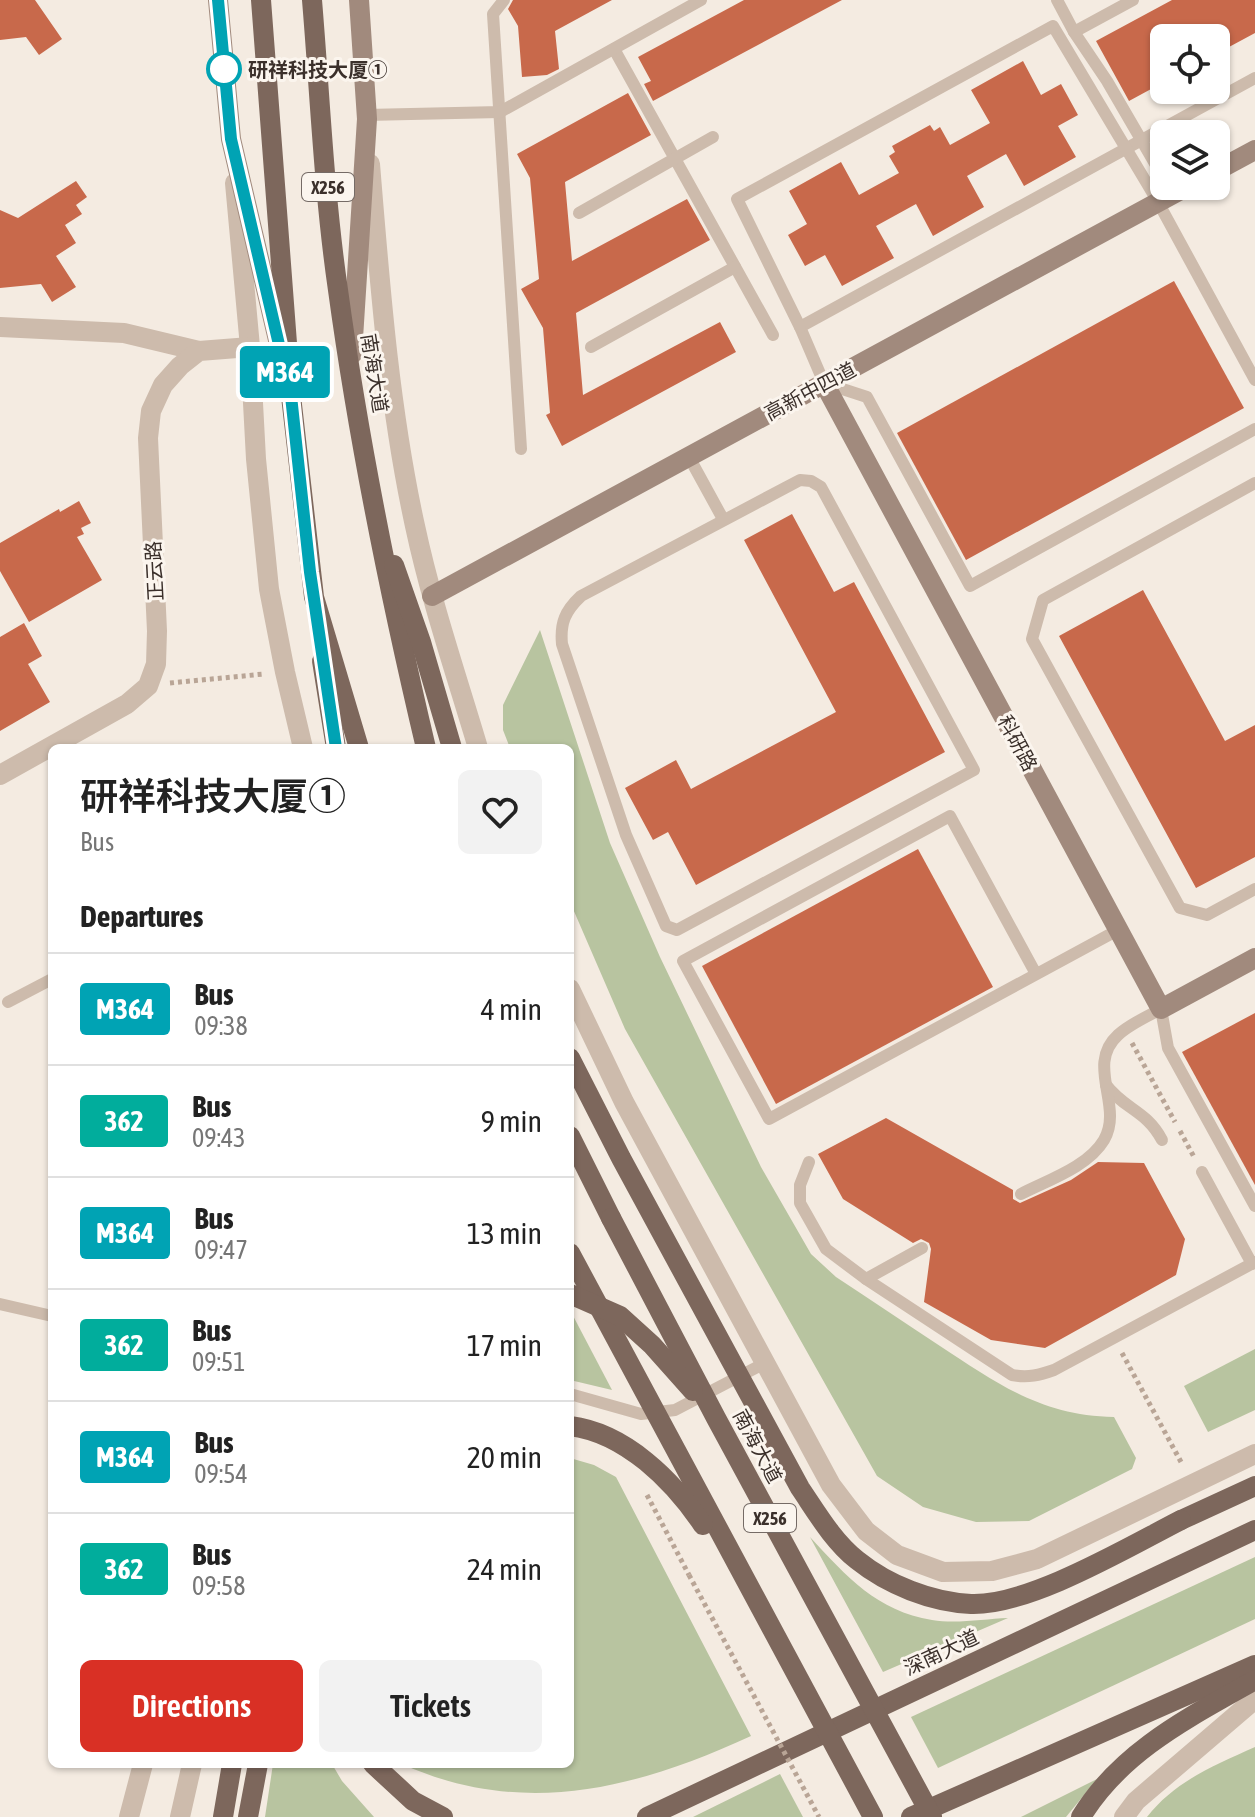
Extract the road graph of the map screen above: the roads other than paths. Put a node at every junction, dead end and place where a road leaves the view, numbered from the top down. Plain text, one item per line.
1 (218, 0) edge
2 (261, 0) edge
3 (312, 0) edge
4 (359, 0) edge
5 (504, 0) edge
6 (701, 0) edge
7 (1057, 0) edge
8 (1133, 0) edge
9 (1074, 32) junction
10 (614, 49) junction
11 (1255, 78) edge
12 (500, 112) junction
13 (366, 117) junction
14 (713, 137) dead end
15 (231, 139) junction
16 (1142, 139) junction
17 (1126, 148) junction
18 (1255, 150) edge
19 (1150, 153) edge
20 (675, 159) junction
21 (1230, 163) edge
22 (1150, 170) edge
23 (1150, 200) edge
24 (1175, 200) edge
25 (579, 213) dead end
26 (735, 267) junction
27 (0, 327) edge
28 (800, 327) junction
29 (773, 335) dead end
30 (250, 347) junction
31 (591, 347) dead end
32 (199, 351) junction
33 (351, 374) junction
34 (1255, 380) edge
35 (824, 383) junction
36 (291, 396) junction
37 (1255, 429) edge
38 (521, 449) dead end
39 (689, 457) junction
40 (1255, 483) edge
41 (372, 507) junction
42 (723, 519) junction
43 (432, 596) junction
44 (314, 597) junction
45 (55, 744) edge
46 (302, 744) edge
47 (335, 744) edge
48 (358, 744) edge
49 (425, 744) edge
50 (451, 744) edge
51 (477, 744) edge
52 (48, 748) edge
53 (0, 775) edge
54 (1255, 889) edge
55 (1118, 930) junction
56 (1255, 958) edge
57 (1036, 974) junction
58 (48, 981) edge
59 (574, 997) edge
60 (8, 1002) dead end
61 (1161, 1009) junction
62 (574, 1066) edge
63 (1105, 1084) junction
64 (1162, 1140) dead end
65 (574, 1144) edge
66 (809, 1162) dead end
67 (1202, 1172) road end
68 (1021, 1194) dead end
69 (1255, 1206) edge
70 (922, 1248) dead end
71 (574, 1261) edge
72 (1254, 1263) edge
73 (866, 1279) junction
74 (574, 1296) edge
75 (0, 1304) edge
76 (48, 1315) edge
77 (763, 1364) junction
78 (574, 1395) edge
79 (716, 1418) junction
80 (574, 1427) edge
81 (1255, 1454) edge
82 (1255, 1486) edge
83 (1255, 1530) edge
84 (757, 1604) junction
85 (1255, 1665) edge
86 (1255, 1680) edge
87 (1255, 1699) edge
88 (142, 1768) edge
89 (191, 1768) edge
90 (231, 1768) edge
91 (257, 1768) edge
92 (377, 1768) edge
93 (1084, 1812) edge
94 (654, 1813) edge
95 (129, 1817) edge
96 (180, 1817) edge
97 (223, 1817) edge
98 (248, 1817) edge
99 (443, 1817) edge
100 (634, 1817) edge
101 (873, 1817) edge
102 (911, 1817) edge
103 (932, 1817) edge
104 (1124, 1817) edge

1 - 15 main road
2 - 36 main road, X256
3 - 33 main road, 南海大道 / X256
4 - 13 main road
5 - 12 lane
6 - 10 lane
7 - 9 lane
8 - 9 lane
9 - 16 lane
10 - 12 lane
10 - 20 lane
11 - 16 lane
12 - 13 lane
12 - 38 lane
13 - 33 main road
13 - 43 street
14 - 20 lane
15 - 30 street
15 - 36 main road
16 - 17 lane
16 - 19 lane
17 - 22 lane
17 - 28 lane
17 - 28 lane
18 - 21 main road
20 - 25 lane
20 - 26 lane
23 - 35 main road, 高新中四道
24 - 34 lane
26 - 29 lane
26 - 31 lane
27 - 32 street
28 - 35 lane
30 - 32 street
30 - 46 street
32 - 45 street, 正云路
33 - 41 main road, 南海大道 / X256
35 - 37 lane
35 - 39 main road, 高新中四道
35 - 55 main road, 科研路
36 - 44 main road, X256
39 - 42 lane
39 - 43 main road, 高新中四道
40 - 54 lane
41 - 49 main road, 南海大道 / X256
41 - 50 main road
42 - 42 lane
43 - 51 street
44 - 47 main road
44 - 48 main road, X256
52 - 53 street, 正云路
55 - 57 lane
55 - 61 main road, 科研路
56 - 61 main road
57 - 57 lane
58 - 60 lane
59 - 77 street
61 - 63 lane
61 - 69 lane
62 - 82 main road, bridge
63 - 64 lane
63 - 68 lane
65 - 79 main road, 南海大道 / X256, bridge
66 - 73 lane
67 - 72 lane
70 - 73 lane
71 - 84 main road, X256, bridge
72 - 73 lane
74 - 79 main road, bridge
75 - 76 lane
77 - 78 lane
77 - 81 street
79 - 103 main road, 南海大道 / X256, bridge
80 - 84 main road, bridge
83 - 94 main road, 深南大道
84 - 101 main road, X256, bridge
85 - 102 main road
86 - 93 main road
87 - 104 street
88 - 95 street
89 - 96 street
90 - 97 main road
91 - 98 main road
92 - 99 main road
94 - 100 main road, 深南大道

